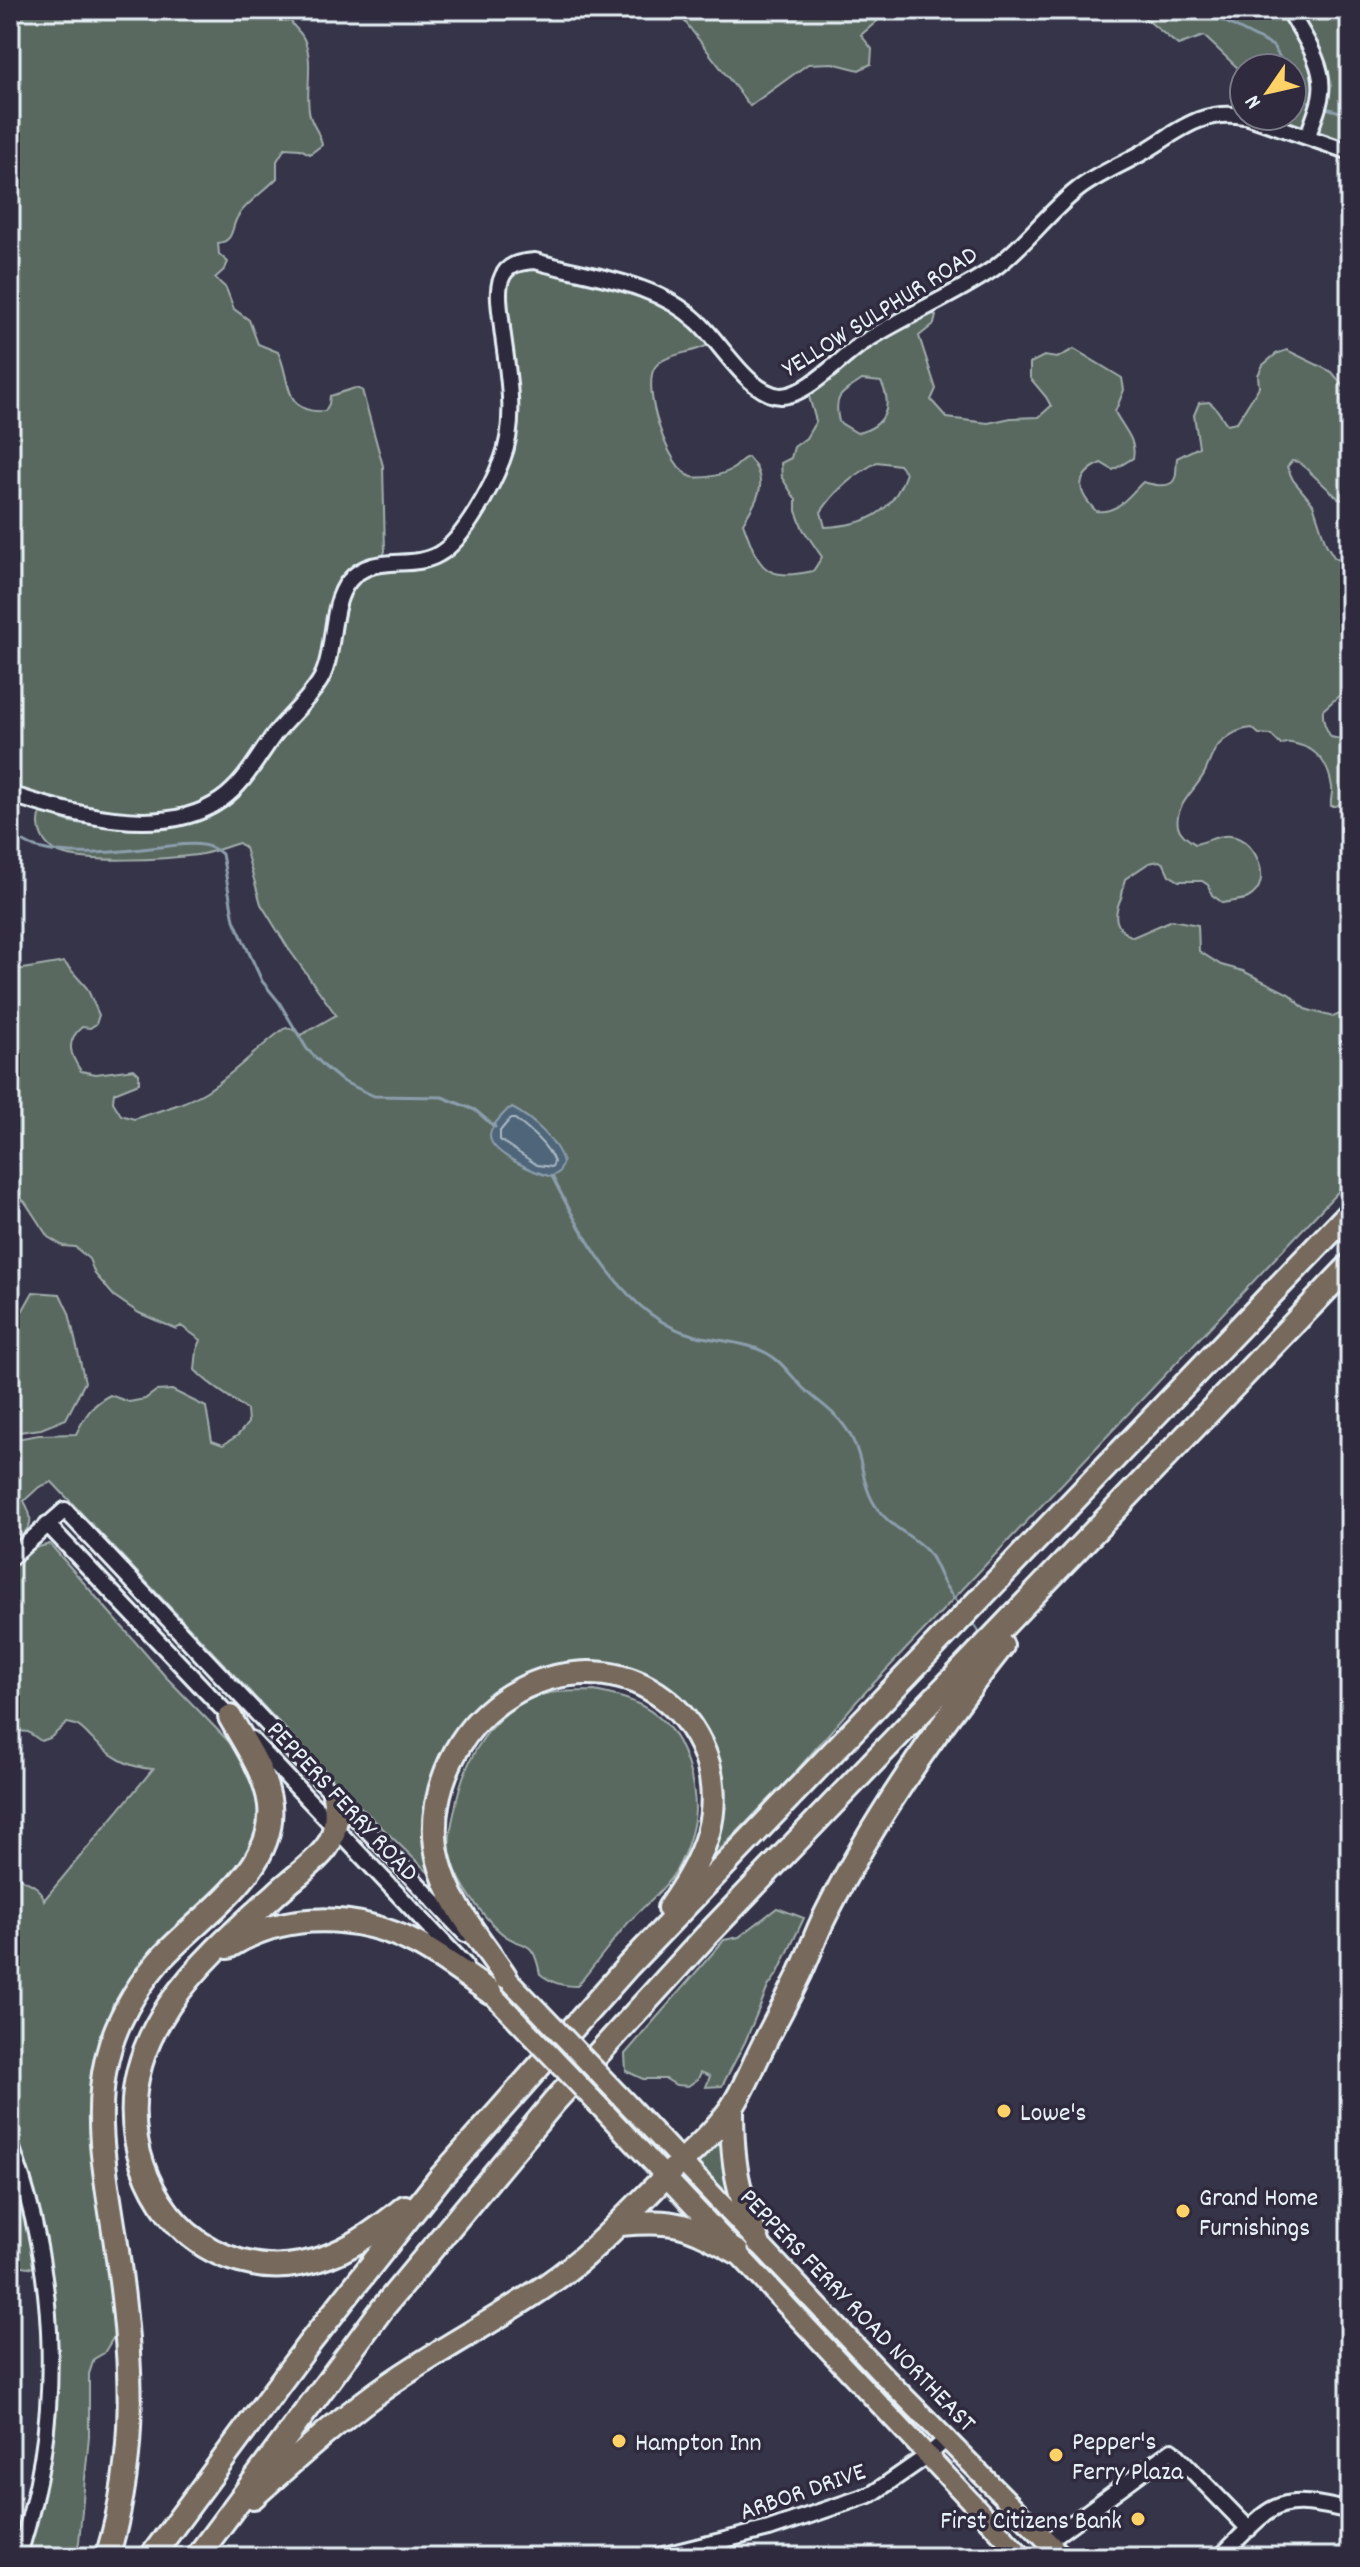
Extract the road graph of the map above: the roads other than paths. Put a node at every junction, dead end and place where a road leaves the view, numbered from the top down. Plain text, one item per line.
1 (1289, 10) edge
2 (1228, 116) edge
3 (1295, 132) edge
4 (1308, 136) junction
5 (1350, 152) edge
6 (10, 794) edge
7 (1350, 1210) edge
8 (1350, 1265) edge
9 (1350, 1273) edge
10 (1292, 1326) junction
11 (47, 1524) junction
12 (10, 1558) edge
13 (1047, 1581) junction
14 (230, 1717) junction
15 (334, 1795) junction
16 (334, 1828) junction
17 (628, 1966) junction
18 (195, 1972) junction
19 (498, 1984) junction
20 (619, 2095) joint
21 (732, 2108) junction
22 (604, 2111) joint
23 (10, 2143) edge
24 (674, 2170) junction
25 (440, 2178) junction
26 (621, 2224) junction
27 (758, 2242) junction
28 (737, 2252) junction
29 (948, 2438) junction
30 (927, 2456) junction
31 (1350, 2494) edge
32 (1348, 2511) edge
33 (219, 2527) junction
34 (1249, 2529) junction
35 (1048, 2541) junction
36 (18, 2557) edge
37 (107, 2557) edge
38 (151, 2557) edge
39 (197, 2557) edge
40 (656, 2557) edge
41 (1023, 2557) edge
42 (1063, 2557) edge
43 (1220, 2557) edge

1 - 4 street
2 - 6 street, YELLOW SULPHUR ROAD
3 - 4 street, YELLOW SULPHUR ROAD
4 - 5 street, YELLOW SULPHUR ROAD
7 - 17 highway
8 - 10 highway
9 - 10 highway
10 - 13 highway
11 - 12 street
11 - 14 street, PEPPERS FERRY ROAD
11 - 15 street, PEPPERS FERRY ROAD
13 - 21 highway
13 - 33 highway
14 - 16 street, PEPPERS FERRY ROAD
14 - 37 highway
15 - 16 highway
15 - 19 street, PEPPERS FERRY ROAD
16 - 18 highway
16 - 19 street, PEPPERS FERRY ROAD
17 - 19 highway
17 - 25 highway
18 - 19 highway
18 - 25 highway
19 - 20 main road, PEPPERS FERRY ROAD, bridge
19 - 22 main road, PEPPERS FERRY ROAD, bridge
20 - 24 main road, PEPPERS FERRY ROAD NORTHEAST
21 - 24 highway
21 - 27 highway
22 - 24 main road, PEPPERS FERRY ROAD NORTHEAST
23 - 36 street
24 - 26 highway
24 - 27 main road, PEPPERS FERRY ROAD NORTHEAST
24 - 28 main road, PEPPERS FERRY ROAD NORTHEAST
25 - 38 highway
26 - 28 highway
26 - 33 highway
27 - 29 main road, PEPPERS FERRY ROAD NORTHEAST
28 - 30 main road, PEPPERS FERRY ROAD NORTHEAST
29 - 30 street, ARBOR DRIVE
29 - 35 main road, PEPPERS FERRY ROAD NORTHEAST
30 - 40 street, ARBOR DRIVE
30 - 41 main road, PEPPERS FERRY ROAD NORTHEAST
31 - 32 street
32 - 34 street
33 - 39 highway
34 - 35 street
34 - 43 street
35 - 42 main road, PEPPERS FERRY ROAD NORTHEAST

